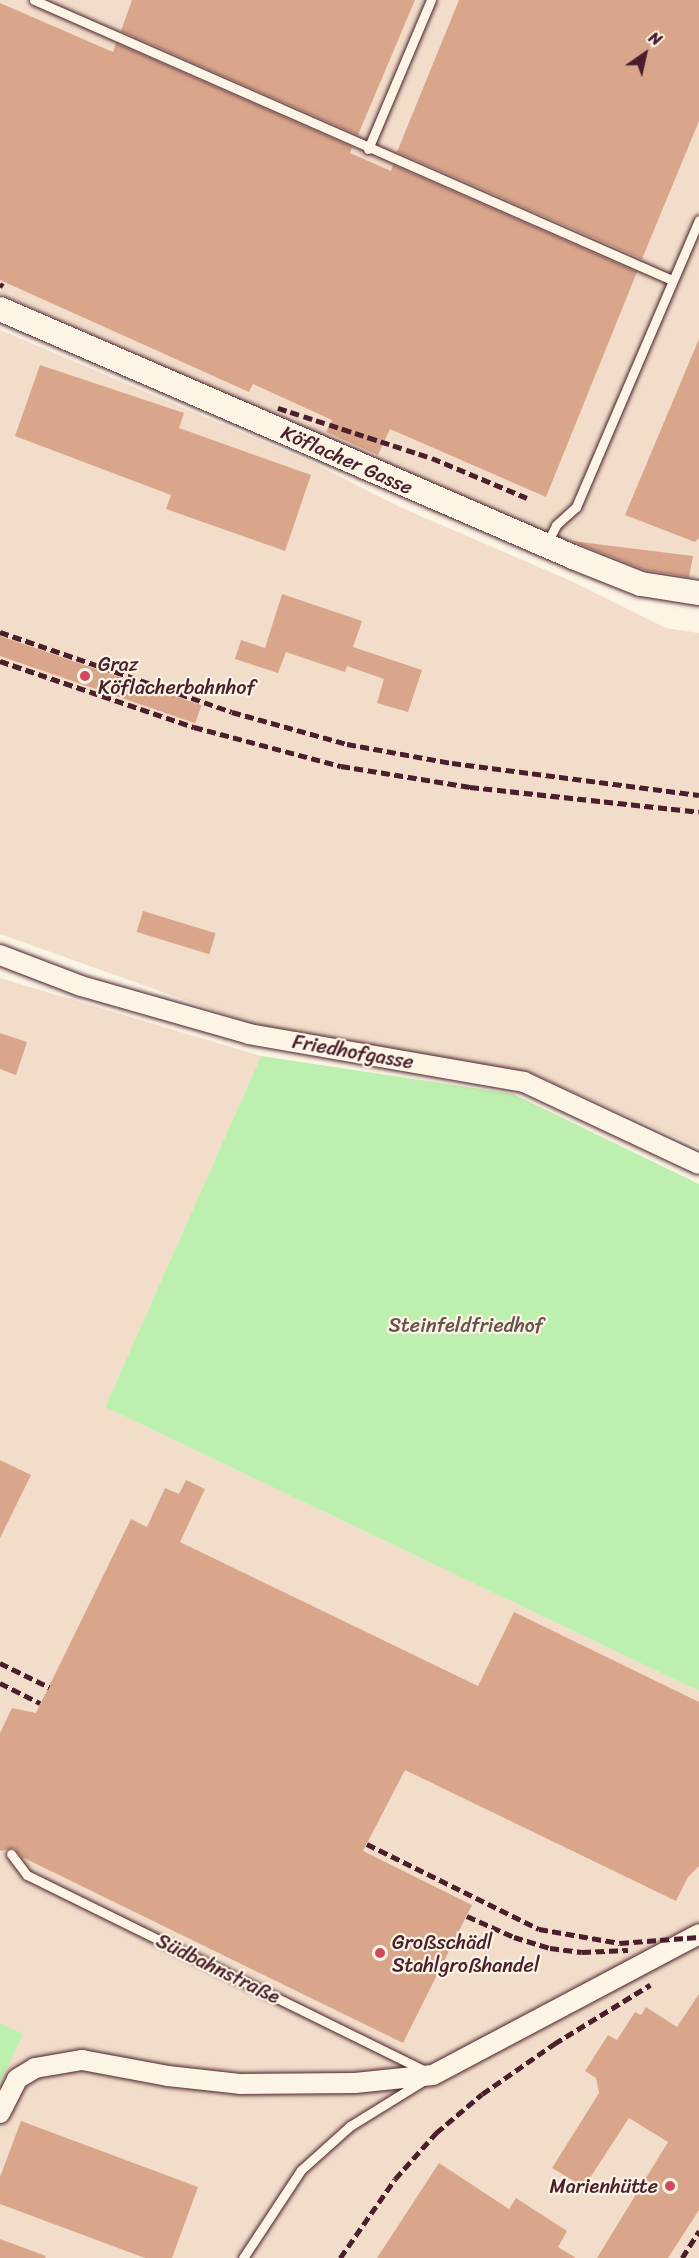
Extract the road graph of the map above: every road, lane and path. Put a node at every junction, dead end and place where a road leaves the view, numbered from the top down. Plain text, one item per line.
1 (34, 0) edge
2 (63, 0) edge
3 (431, 0) edge
4 (58, 11) junction
5 (368, 149) junction
6 (699, 220) edge
7 (672, 280) junction
8 (0, 309) edge
9 (546, 546) junction
10 (699, 593) edge
11 (0, 956) edge
12 (699, 1164) edge
13 (11, 1854) dead end
14 (699, 1934) edge
15 (433, 2075) junction
16 (0, 2113) edge
17 (243, 2258) edge

1 - 4 lane
2 - 4 lane
3 - 5 lane
4 - 5 lane
5 - 7 lane
6 - 7 lane
7 - 9 lane
8 - 9 street, Köflacher Gasse
9 - 10 street, Köflacher Gasse
11 - 12 street, Friedhofgasse
13 - 15 lane, Südbahnstraße
14 - 15 street
15 - 16 street
15 - 17 lane

